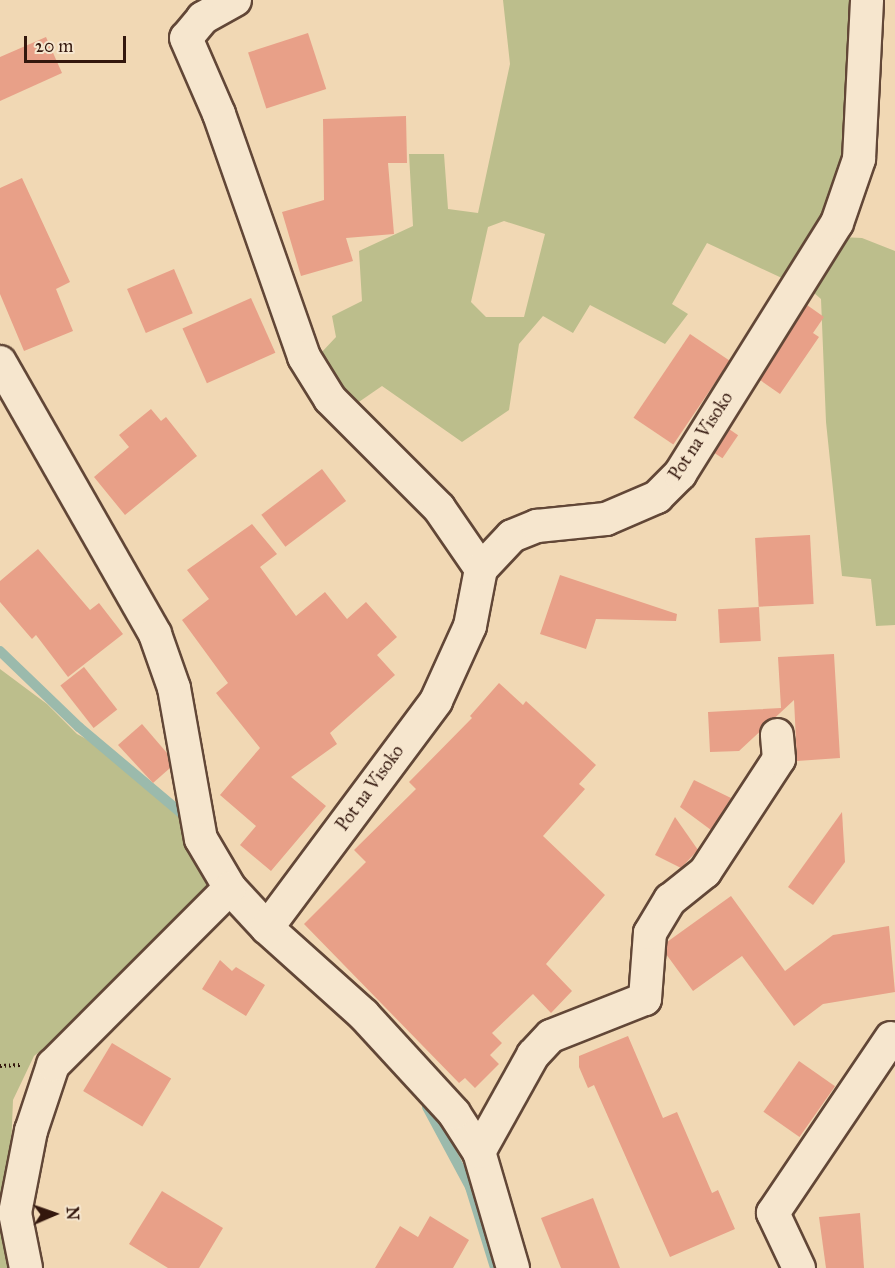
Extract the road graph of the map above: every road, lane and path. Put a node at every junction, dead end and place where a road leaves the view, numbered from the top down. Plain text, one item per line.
1 (235, 0) edge
2 (867, 0) edge
3 (0, 362) edge
4 (481, 568) junction
5 (777, 735) dead end
6 (230, 888) junction
7 (267, 928) junction
8 (891, 1038) dead end
9 (479, 1152) junction
10 (26, 1268) edge
11 (513, 1268) edge
12 (799, 1268) edge

1 - 4 street
2 - 4 street, Pot na Visoko
3 - 6 street
4 - 7 street, Pot na Visoko
5 - 9 street
6 - 7 street
6 - 10 street
7 - 9 street
8 - 12 street
9 - 11 street

